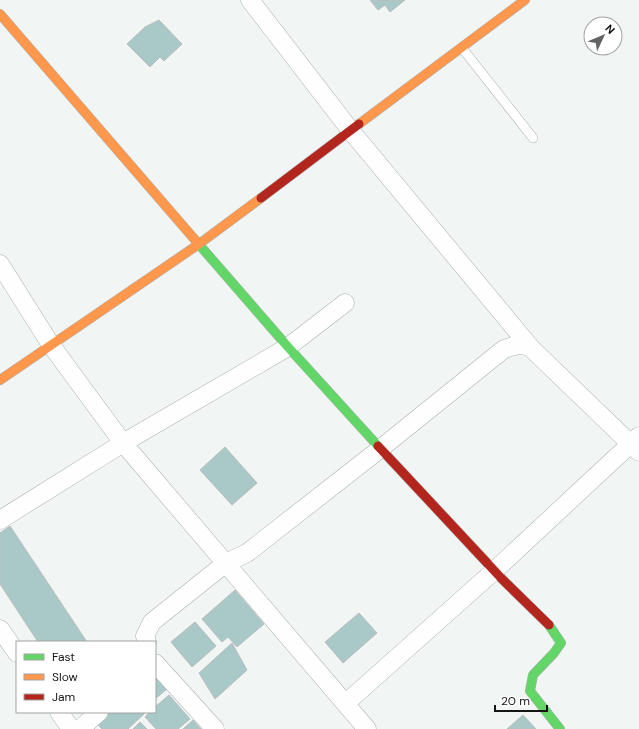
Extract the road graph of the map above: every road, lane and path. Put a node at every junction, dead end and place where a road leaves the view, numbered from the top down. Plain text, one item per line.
1 (525, 0) edge
2 (253, 1) edge
3 (0, 14) edge
4 (462, 48) junction
5 (351, 131) junction
6 (534, 138) dead end
7 (199, 244) junction
8 (0, 264) edge
9 (345, 303) dead end
10 (51, 345) junction
11 (288, 347) junction
12 (531, 348) junction
13 (0, 380) edge
14 (123, 443) junction
15 (636, 444) edge
16 (380, 449) junction
17 (0, 520) edge
18 (226, 563) junction
19 (494, 571) junction
20 (0, 629) edge
21 (147, 641) edge
22 (16, 652) edge
23 (156, 664) edge
24 (346, 703) junction
25 (60, 713) edge
26 (98, 713) edge
27 (71, 729) edge
28 (80, 729) edge
29 (215, 729) edge
30 (367, 729) edge
31 (560, 729) edge

1 - 4 street
2 - 5 street
3 - 7 street
4 - 5 street
4 - 6 lane
5 - 7 street
5 - 12 street
7 - 10 street
7 - 11 street
8 - 10 street
9 - 11 street
10 - 13 street
10 - 14 street
11 - 14 street
11 - 16 street
12 - 15 street
12 - 16 street
14 - 17 street
14 - 18 street
15 - 19 street
16 - 18 street
16 - 19 street
18 - 21 street
18 - 24 street
19 - 24 street
19 - 31 street
20 - 22 street
23 - 29 street
24 - 30 street
25 - 27 street
26 - 28 street

